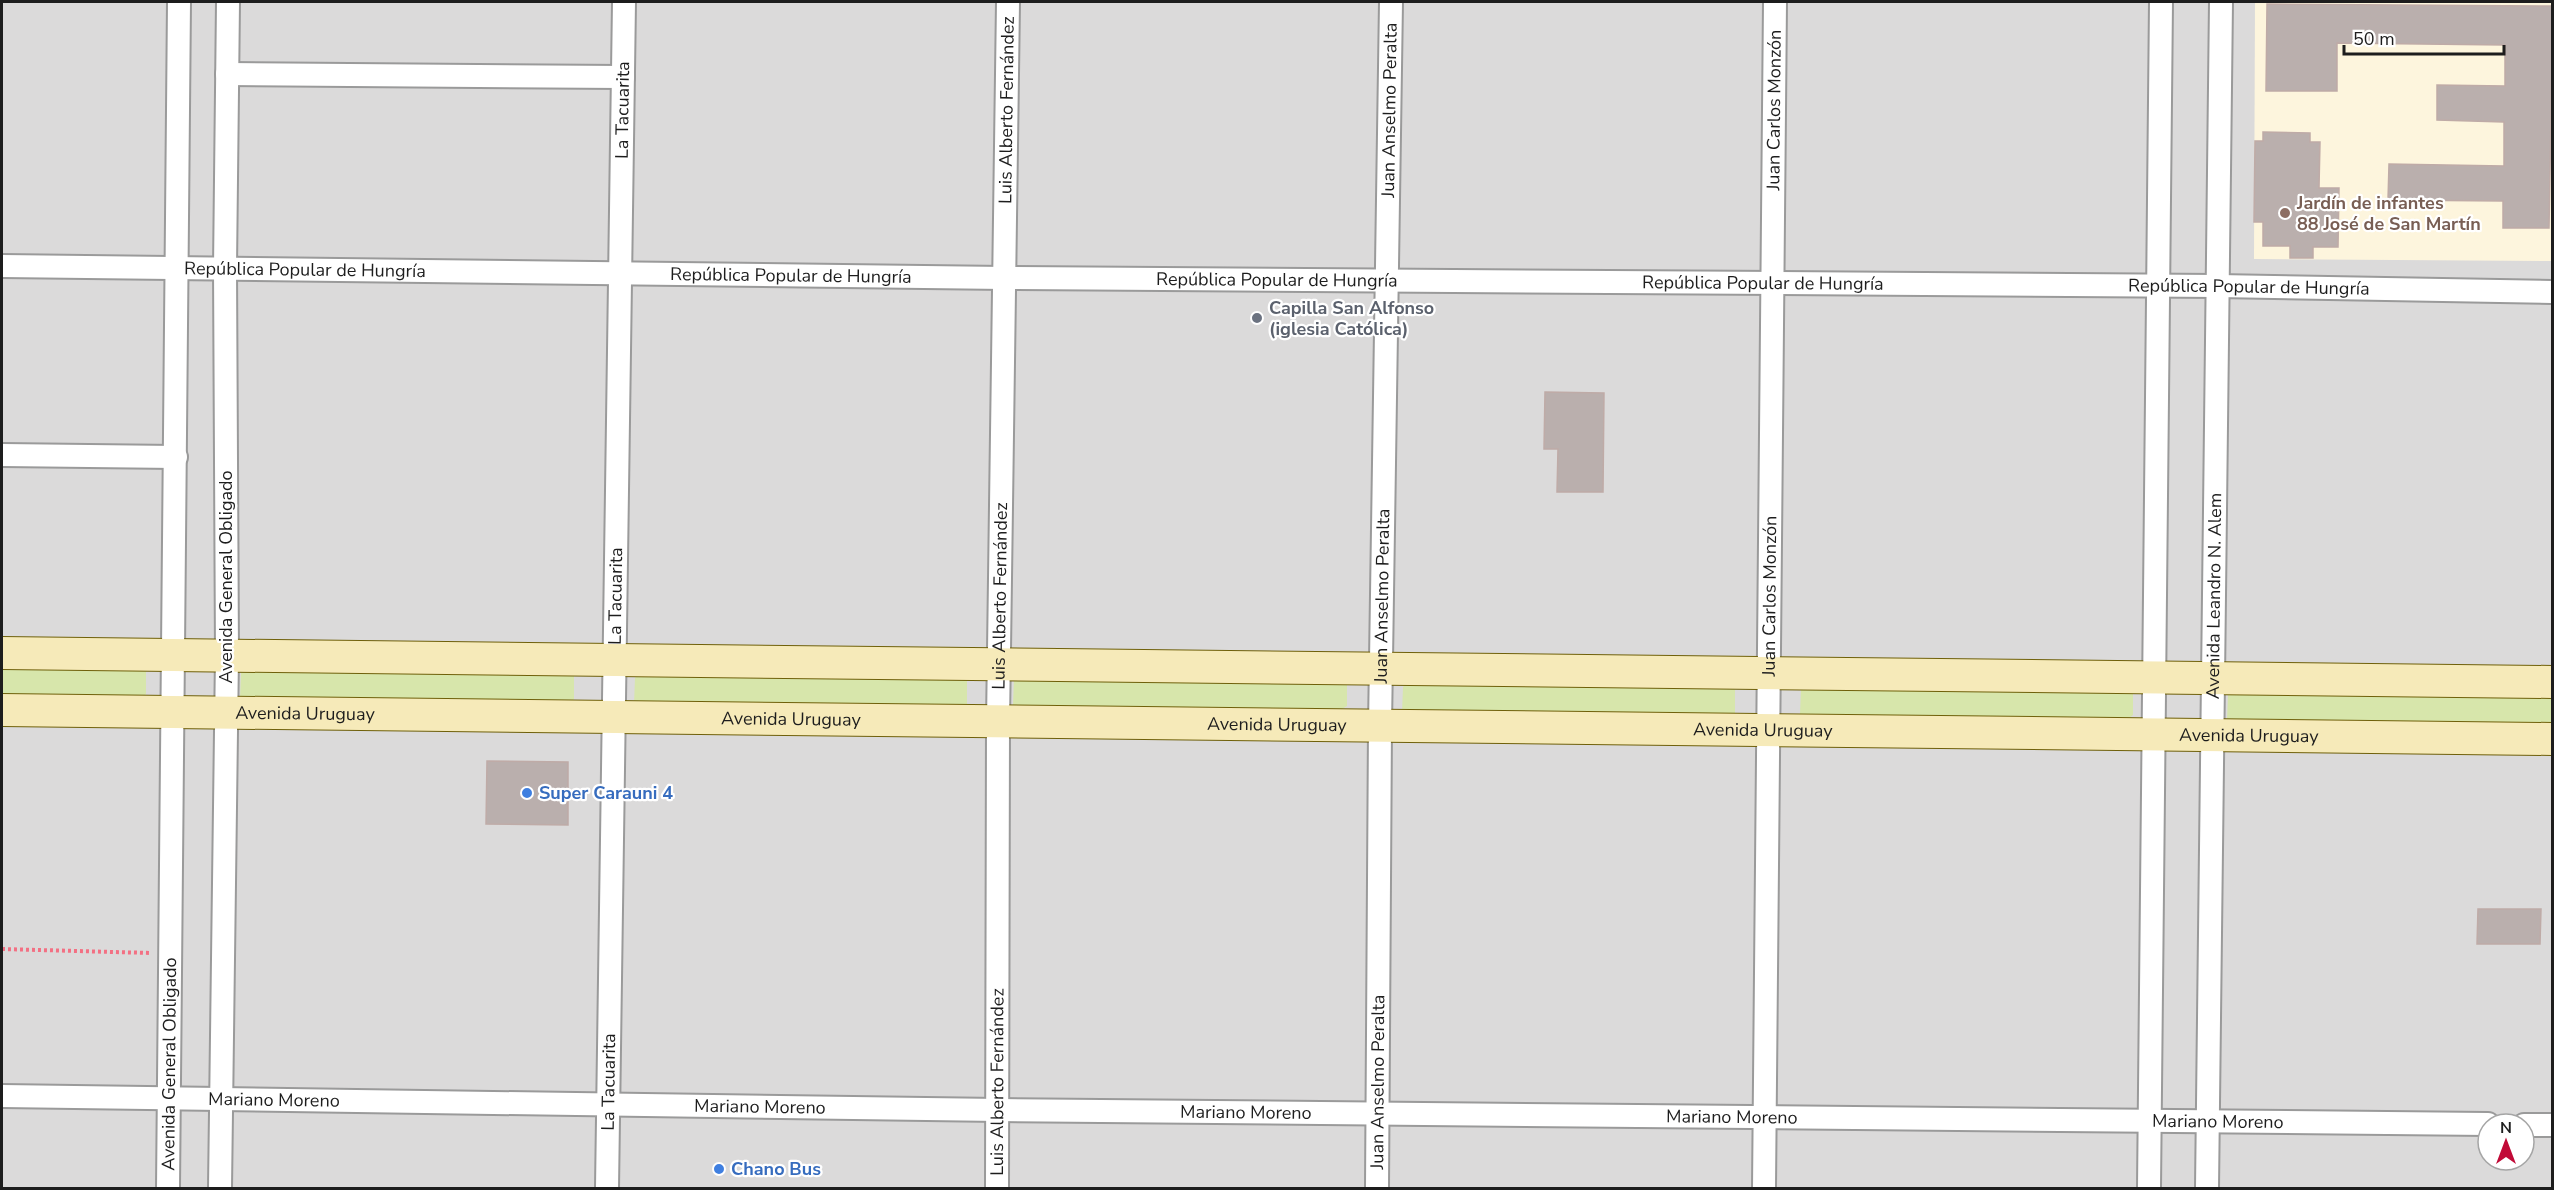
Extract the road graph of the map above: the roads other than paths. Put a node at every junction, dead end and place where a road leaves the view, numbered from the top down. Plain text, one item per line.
1 (179, 2) edge
2 (228, 2) edge
3 (624, 2) edge
4 (1008, 2) edge
5 (1391, 2) edge
6 (1775, 2) edge
7 (2161, 2) edge
8 (2221, 2) edge
9 (227, 74) junction
10 (623, 77) junction
11 (2, 266) edge
12 (176, 268) junction
13 (225, 268) junction
14 (621, 273) junction
15 (1005, 278) junction
16 (1387, 281) junction
17 (1774, 283) junction
18 (2159, 286) junction
19 (2218, 286) junction
20 (2553, 292) edge
21 (2, 455) edge
22 (176, 457) junction
23 (2, 653) edge
24 (174, 655) junction
25 (227, 655) junction
26 (616, 660) junction
27 (999, 664) junction
28 (1381, 668) junction
29 (1768, 673) junction
30 (2154, 677) junction
31 (2213, 678) junction
32 (2553, 682) edge
33 (2, 710) edge
34 (173, 712) junction
35 (226, 713) junction
36 (615, 717) junction
37 (998, 722) junction
38 (1380, 726) junction
39 (1767, 730) junction
40 (2152, 735) junction
41 (2213, 735) junction
42 (2553, 739) edge
43 (2, 1096) edge
44 (169, 1097) junction
45 (220, 1098) junction
46 (608, 1105) junction
47 (999, 1110) junction
48 (1378, 1113) junction
49 (1765, 1119) junction
50 (2150, 1122) junction
51 (2208, 1123) junction
52 (2476, 1124) edge
53 (2536, 1125) edge
54 (2553, 1125) edge
55 (168, 1188) edge
56 (220, 1188) edge
57 (607, 1188) edge
58 (997, 1188) edge
59 (1377, 1188) edge
60 (1764, 1188) edge
61 (2149, 1188) edge
62 (2207, 1188) edge

1 - 12 street, Avenida General Obligado
2 - 9 street, Avenida General Obligado
3 - 10 street, La Tacuarita
4 - 15 street, Luis Alberto Fernández
5 - 16 street, Juan Anselmo Peralta
6 - 17 street, Juan Carlos Monzón
7 - 18 street
8 - 19 street, Avenida Leandro N. Alem
9 - 10 street
9 - 13 street, Avenida General Obligado
10 - 14 street, La Tacuarita
11 - 12 street, República Popular de Hungría
12 - 13 street, República Popular de Hungría
12 - 22 street, Avenida General Obligado
13 - 14 street, República Popular de Hungría
13 - 25 street, Avenida General Obligado
14 - 15 street, República Popular de Hungría
14 - 26 street, La Tacuarita
15 - 16 street, República Popular de Hungría
15 - 27 street, Luis Alberto Fernández
16 - 17 street, República Popular de Hungría
16 - 28 street, Juan Anselmo Peralta
17 - 18 street, República Popular de Hungría
17 - 29 street, Juan Carlos Monzón
18 - 19 street, República Popular de Hungría
18 - 30 street
19 - 20 street, República Popular de Hungría
19 - 31 street, Avenida Leandro N. Alem
21 - 22 street
22 - 24 street, Avenida General Obligado
23 - 24 street
24 - 25 street
24 - 34 street, Avenida General Obligado
25 - 26 street
25 - 35 street, Avenida General Obligado
26 - 27 street
26 - 36 street, La Tacuarita
27 - 28 street
27 - 37 street, Luis Alberto Fernández
28 - 29 street
28 - 38 street, Juan Anselmo Peralta
29 - 30 street
29 - 39 street, Juan Carlos Monzón
30 - 31 street
30 - 40 street
31 - 32 street
31 - 41 street, Avenida Leandro N. Alem
33 - 34 street, Avenida Uruguay
34 - 35 street, Avenida Uruguay
34 - 44 street, Avenida General Obligado
35 - 36 street, Avenida Uruguay
35 - 45 street, Avenida General Obligado
36 - 37 street, Avenida Uruguay
36 - 46 street, La Tacuarita
37 - 38 street, Avenida Uruguay
37 - 47 street, Luis Alberto Fernández
38 - 39 street, Avenida Uruguay
38 - 48 street, Juan Anselmo Peralta
39 - 40 street, Avenida Uruguay
39 - 49 street, Juan Carlos Monzón
40 - 41 street, Avenida Uruguay
40 - 50 street
41 - 42 street, Avenida Uruguay
41 - 51 street, Avenida Leandro N. Alem
43 - 44 street, Mariano Moreno
44 - 45 street, Mariano Moreno
44 - 55 street, Avenida General Obligado
45 - 46 street, Mariano Moreno
45 - 56 street, Avenida General Obligado
46 - 47 street, Mariano Moreno
46 - 57 street, La Tacuarita
47 - 48 street, Mariano Moreno
47 - 58 street, Luis Alberto Fernández
48 - 49 street, Mariano Moreno
48 - 59 street, Juan Anselmo Peralta
49 - 50 street, Mariano Moreno
49 - 60 street, Juan Carlos Monzón
50 - 51 street, Mariano Moreno
50 - 61 street
51 - 52 street, Mariano Moreno
51 - 62 street, Avenida Leandro N. Alem
53 - 54 street

